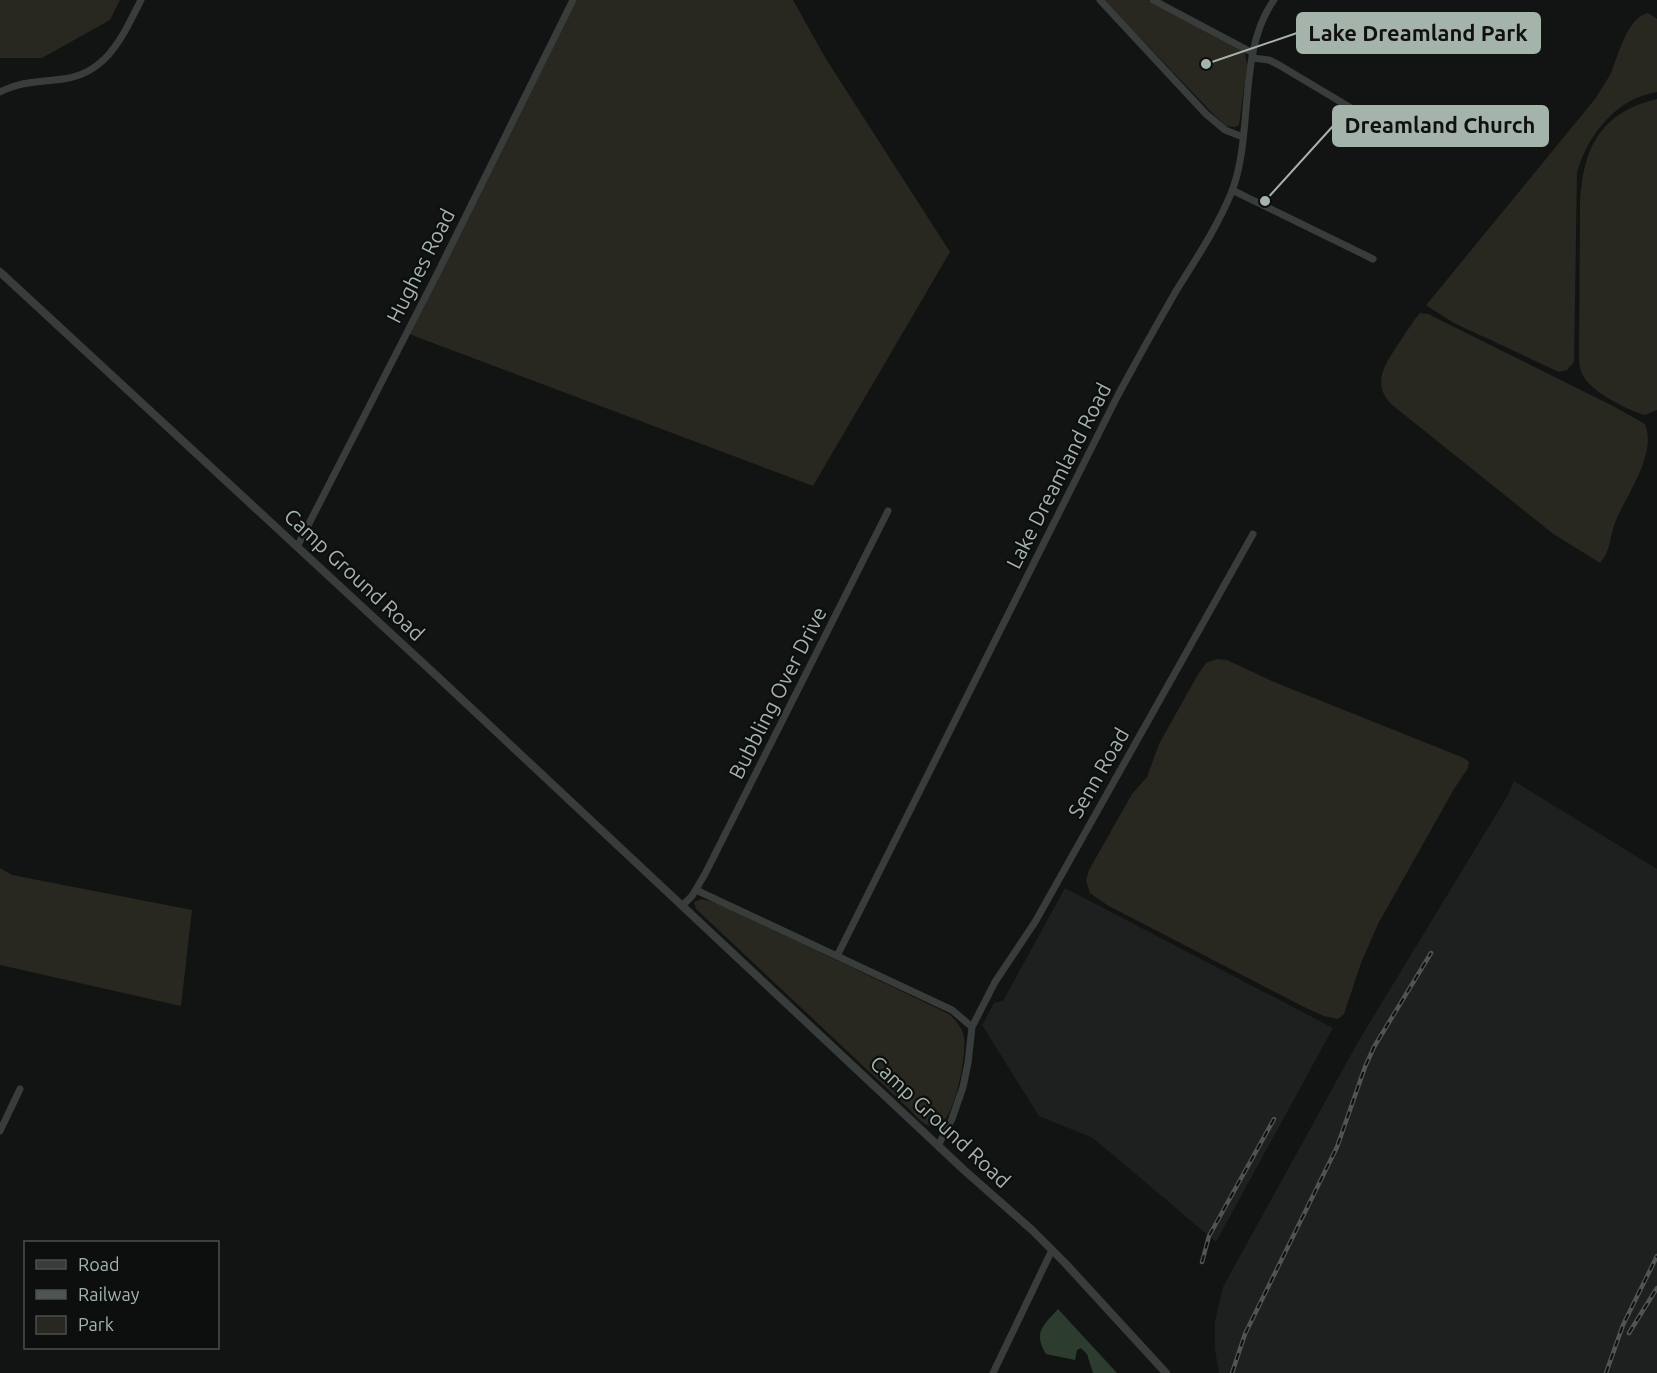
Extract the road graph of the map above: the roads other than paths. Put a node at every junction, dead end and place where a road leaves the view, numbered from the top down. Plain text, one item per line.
1 (141, 0) edge
2 (573, 0) edge
3 (1100, 0) edge
4 (1153, 0) edge
5 (1274, 0) edge
6 (1253, 55) junction
7 (0, 92) edge
8 (1371, 120) dead end
9 (1242, 137) junction
10 (1232, 190) junction
11 (1373, 259) dead end
12 (0, 272) edge
13 (888, 511) dead end
14 (1253, 534) dead end
15 (297, 547) junction
16 (696, 890) junction
17 (682, 906) junction
18 (837, 956) junction
19 (972, 1027) junction
20 (20, 1089) dead end
21 (0, 1131) edge
22 (938, 1146) junction
23 (1052, 1250) junction
24 (993, 1373) edge
25 (1166, 1373) edge

1 - 7 street
2 - 15 street, Hughes Road
3 - 9 street
4 - 6 street
5 - 6 street, Lake Dreamland Road
6 - 8 street
6 - 9 street, Lake Dreamland Road
9 - 10 street, Lake Dreamland Road
10 - 11 street
10 - 18 street, Lake Dreamland Road
12 - 15 street, Camp Ground Road
13 - 16 street, Bubbling Over Drive
14 - 19 street, Senn Road
15 - 17 street, Camp Ground Road
16 - 17 street
16 - 18 street
17 - 22 street, Camp Ground Road
18 - 19 street
19 - 22 street
20 - 21 street
22 - 23 street, Camp Ground Road
23 - 24 street
23 - 25 street, Camp Ground Road

